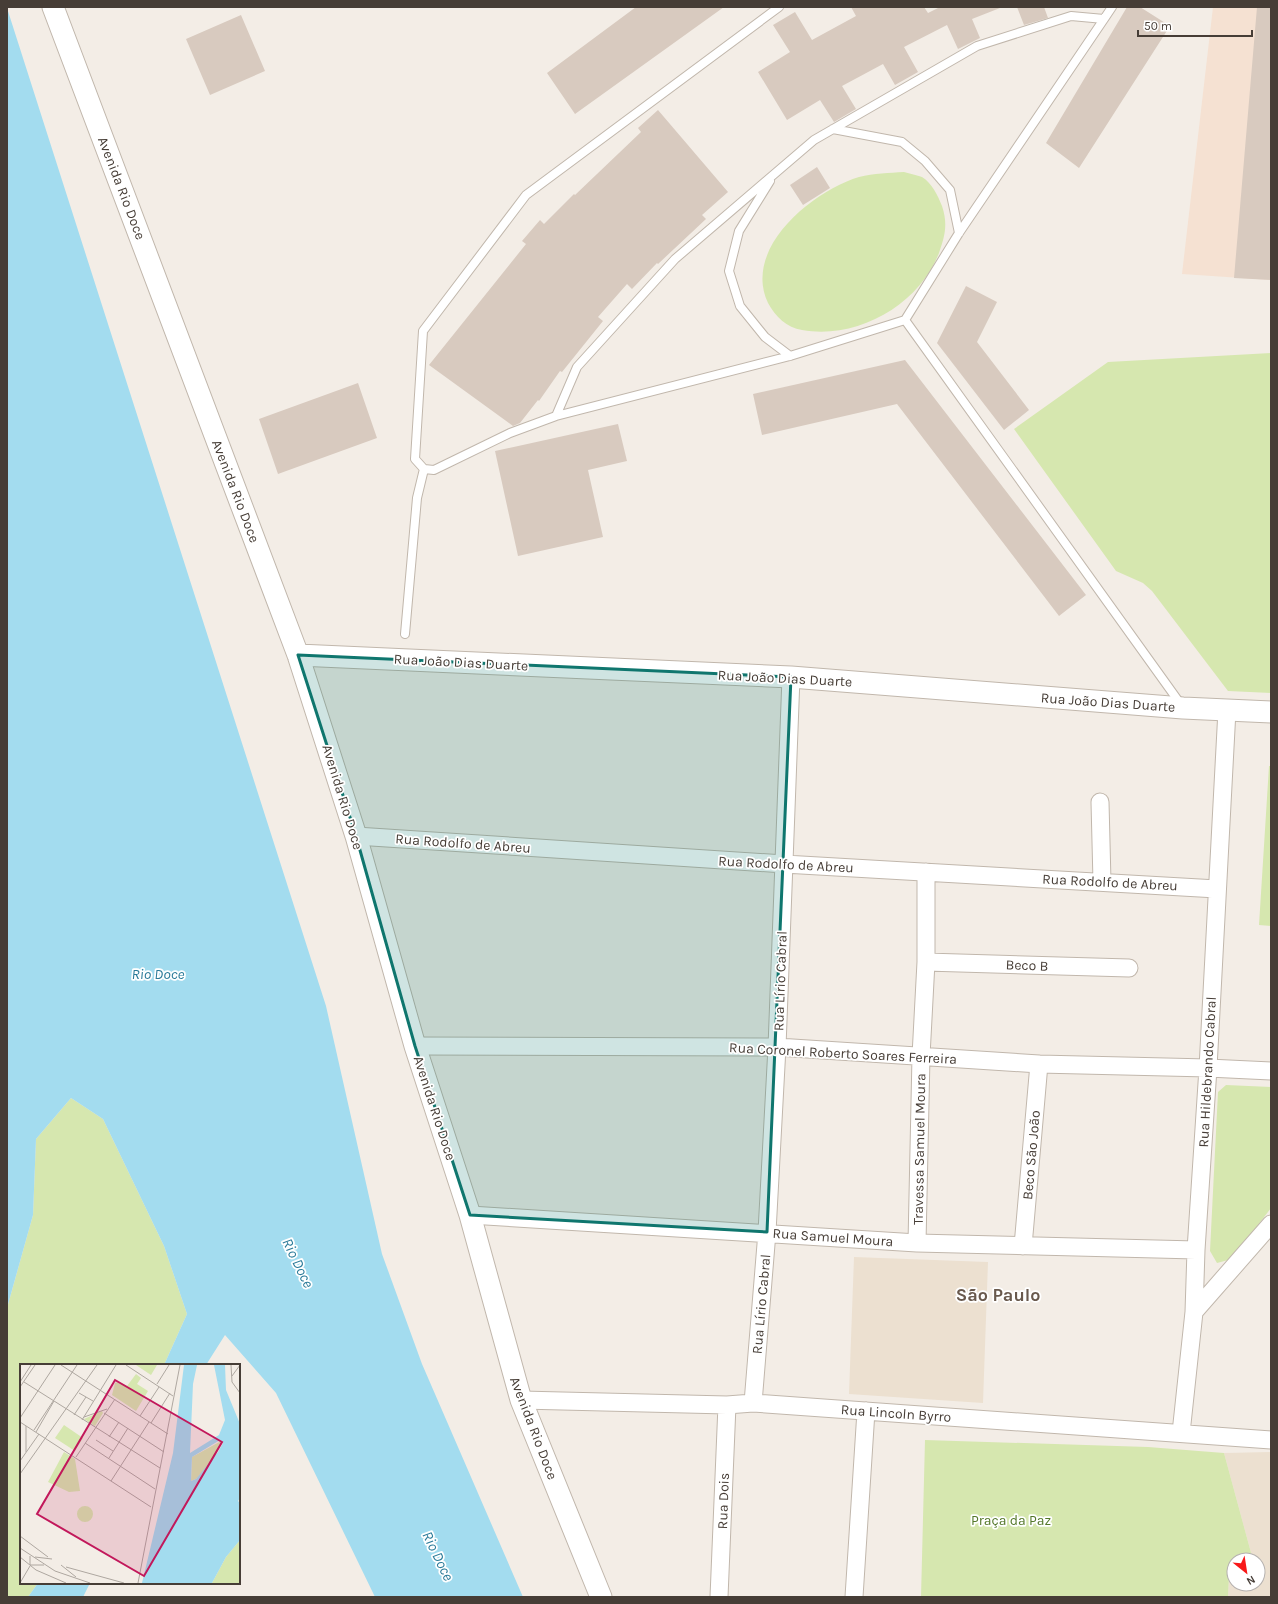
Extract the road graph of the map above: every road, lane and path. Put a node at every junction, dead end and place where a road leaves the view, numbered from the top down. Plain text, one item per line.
1 (53, 7) edge
2 (779, 7) edge
3 (1112, 7) edge
4 (1104, 19) junction
5 (833, 129) junction
6 (773, 175) junction
7 (959, 233) junction
8 (905, 320) junction
9 (790, 356) junction
10 (556, 416) junction
11 (424, 469) junction
12 (405, 634) dead end
13 (298, 655) junction
14 (791, 677) junction
15 (1183, 708) junction
16 (1227, 710) junction
17 (1271, 712) edge
18 (1100, 802) dead end
19 (356, 836) junction
20 (784, 864) junction
21 (926, 872) junction
22 (1102, 882) junction
23 (1217, 889) junction
24 (926, 962) junction
25 (1129, 968) dead end
26 (415, 1046) junction
27 (777, 1048) junction
28 (921, 1056) junction
29 (1039, 1064) junction
30 (1208, 1068) junction
31 (1271, 1071) edge
32 (470, 1215) junction
33 (1271, 1224) edge
34 (767, 1232) junction
35 (916, 1243) junction
36 (1024, 1246) junction
37 (1196, 1250) junction
38 (1194, 1312) junction
39 (520, 1400) junction
40 (753, 1403) junction
41 (727, 1405) junction
42 (866, 1411) junction
43 (1181, 1433) junction
44 (1271, 1440) edge
45 (601, 1597) edge
46 (719, 1597) edge
47 (854, 1597) edge

1 - 13 street, Avenida Rio Doce
2 - 11 lane
3 - 4 lane
4 - 5 lane
4 - 7 lane
5 - 6 lane
5 - 7 lane
6 - 9 lane
6 - 10 lane
7 - 8 lane
8 - 9 lane
8 - 15 lane
9 - 10 lane
10 - 11 lane
11 - 12 lane
13 - 14 street, Rua João Dias Duarte
13 - 19 street, Avenida Rio Doce
14 - 15 street, Rua João Dias Duarte
14 - 20 street, Rua Lírio Cabral
15 - 16 street, Rua João Dias Duarte
16 - 17 street, Rua João Dias Duarte
16 - 23 street, Rua Hildebrando Cabral
18 - 22 street
19 - 20 street, Rua Rodolfo de Abreu
19 - 26 street, Avenida Rio Doce
20 - 21 street, Rua Rodolfo de Abreu
20 - 27 street, Rua Lírio Cabral
21 - 22 street, Rua Rodolfo de Abreu
21 - 24 street, Travessa Samuel Moura
22 - 23 street, Rua Rodolfo de Abreu
23 - 30 street, Rua Hildebrando Cabral
24 - 25 street, Beco B
24 - 28 street, Travessa Samuel Moura
26 - 27 street, Rua Coronel Roberto Soares Ferreira
26 - 32 street, Avenida Rio Doce
27 - 28 street, Rua Coronel Roberto Soares Ferreira
27 - 34 street, Rua Lírio Cabral
28 - 29 street, Rua Coronel Roberto Soares Ferreira
28 - 35 street, Travessa Samuel Moura
29 - 30 street, Rua Coronel Roberto Soares Ferreira
29 - 36 street, Beco São João
30 - 31 street, Rua Coronel Roberto Soares Ferreira
30 - 37 street, Rua Hildebrando Cabral
32 - 34 street, Rua Samuel Moura
32 - 39 street, Avenida Rio Doce
33 - 38 street
34 - 35 street, Rua Samuel Moura
34 - 40 street, Rua Lírio Cabral
35 - 36 street, Rua Samuel Moura
36 - 37 street, Rua Samuel Moura
37 - 38 street, Rua Hildebrando Cabral
38 - 43 street, Rua Hildebrando Cabral
39 - 41 street, Rua Lincoln Byrro
39 - 45 street, Avenida Rio Doce
40 - 41 street, Rua Lincoln Byrro
40 - 42 street, Rua Lincoln Byrro
41 - 46 street, Rua Dois
42 - 43 street, Rua Lincoln Byrro
42 - 47 street
43 - 44 street, Rua Lincoln Byrro

